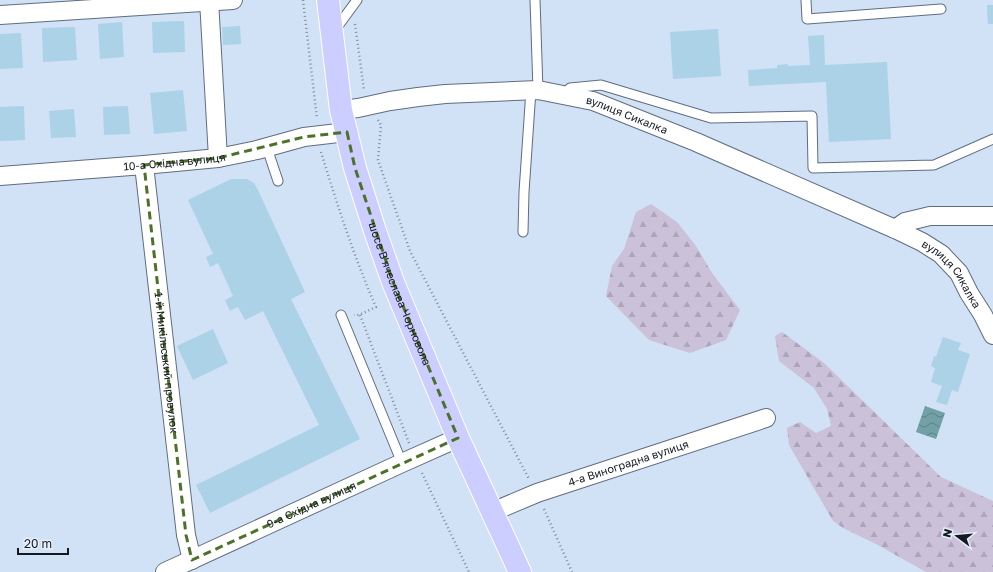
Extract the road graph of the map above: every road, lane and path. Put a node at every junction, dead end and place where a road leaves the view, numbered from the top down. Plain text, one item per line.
1 (233, 0) edge
2 (303, 0) edge
3 (328, 0) edge
4 (535, 0) edge
5 (806, 0) edge
6 (209, 1) edge
7 (355, 3) edge
8 (941, 9) dead end
9 (0, 15) edge
10 (332, 34) junction
11 (534, 90) junction
12 (564, 96) junction
13 (369, 106) junction
14 (341, 110) junction
15 (347, 132) junction
16 (319, 135) junction
17 (993, 139) edge
18 (267, 148) junction
19 (218, 158) junction
20 (144, 165) junction
21 (0, 176) edge
22 (278, 181) dead end
23 (993, 216) edge
24 (895, 229) junction
25 (522, 232) dead end
26 (341, 315) dead end
27 (993, 335) edge
28 (766, 418) dead end
29 (458, 438) junction
30 (409, 460) junction
31 (537, 493) junction
32 (492, 512) junction
33 (192, 560) junction
34 (165, 572) edge
35 (469, 572) edge
36 (520, 572) edge
37 (572, 572) edge

1 - 6 street
2 - 16 path
3 - 10 main road, шосе В'ячеслава Чорновола
4 - 11 lane
5 - 8 lane
6 - 9 street
6 - 19 street
7 - 10 lane
7 - 13 path
10 - 14 main road, шосе В'ячеслава Чорновола
11 - 12 street, вулиця Сикалка
11 - 13 street, вулиця Сикалка
11 - 25 lane
12 - 17 lane
12 - 24 street, вулиця Сикалка
13 - 14 street, вулиця Сикалка
13 - 31 path
14 - 15 main road, шосе В'ячеслава Чорновола
15 - 16 street, 10-а Східна вулиця
15 - 29 main road, шосе В'ячеслава Чорновола
16 - 18 street, 10-а Східна вулиця
16 - 30 path
18 - 19 street, 10-а Східна вулиця
18 - 22 lane
19 - 20 street, 10-а Східна вулиця
20 - 21 street, 10-а Східна вулиця
20 - 33 street, 1-й Микільський провулок
23 - 24 street
24 - 27 street, вулиця Сикалка
26 - 30 lane
28 - 31 street, 4-а Виноградна вулиця
29 - 30 street, 9-а Східна вулиця
29 - 32 main road, шосе В'ячеслава Чорновола
30 - 33 street, 9-а Східна вулиця
30 - 35 path
31 - 32 street, 4-а Виноградна вулиця
31 - 37 path
32 - 36 main road, шосе В'ячеслава Чорновола
33 - 34 street, 9-а Східна вулиця

